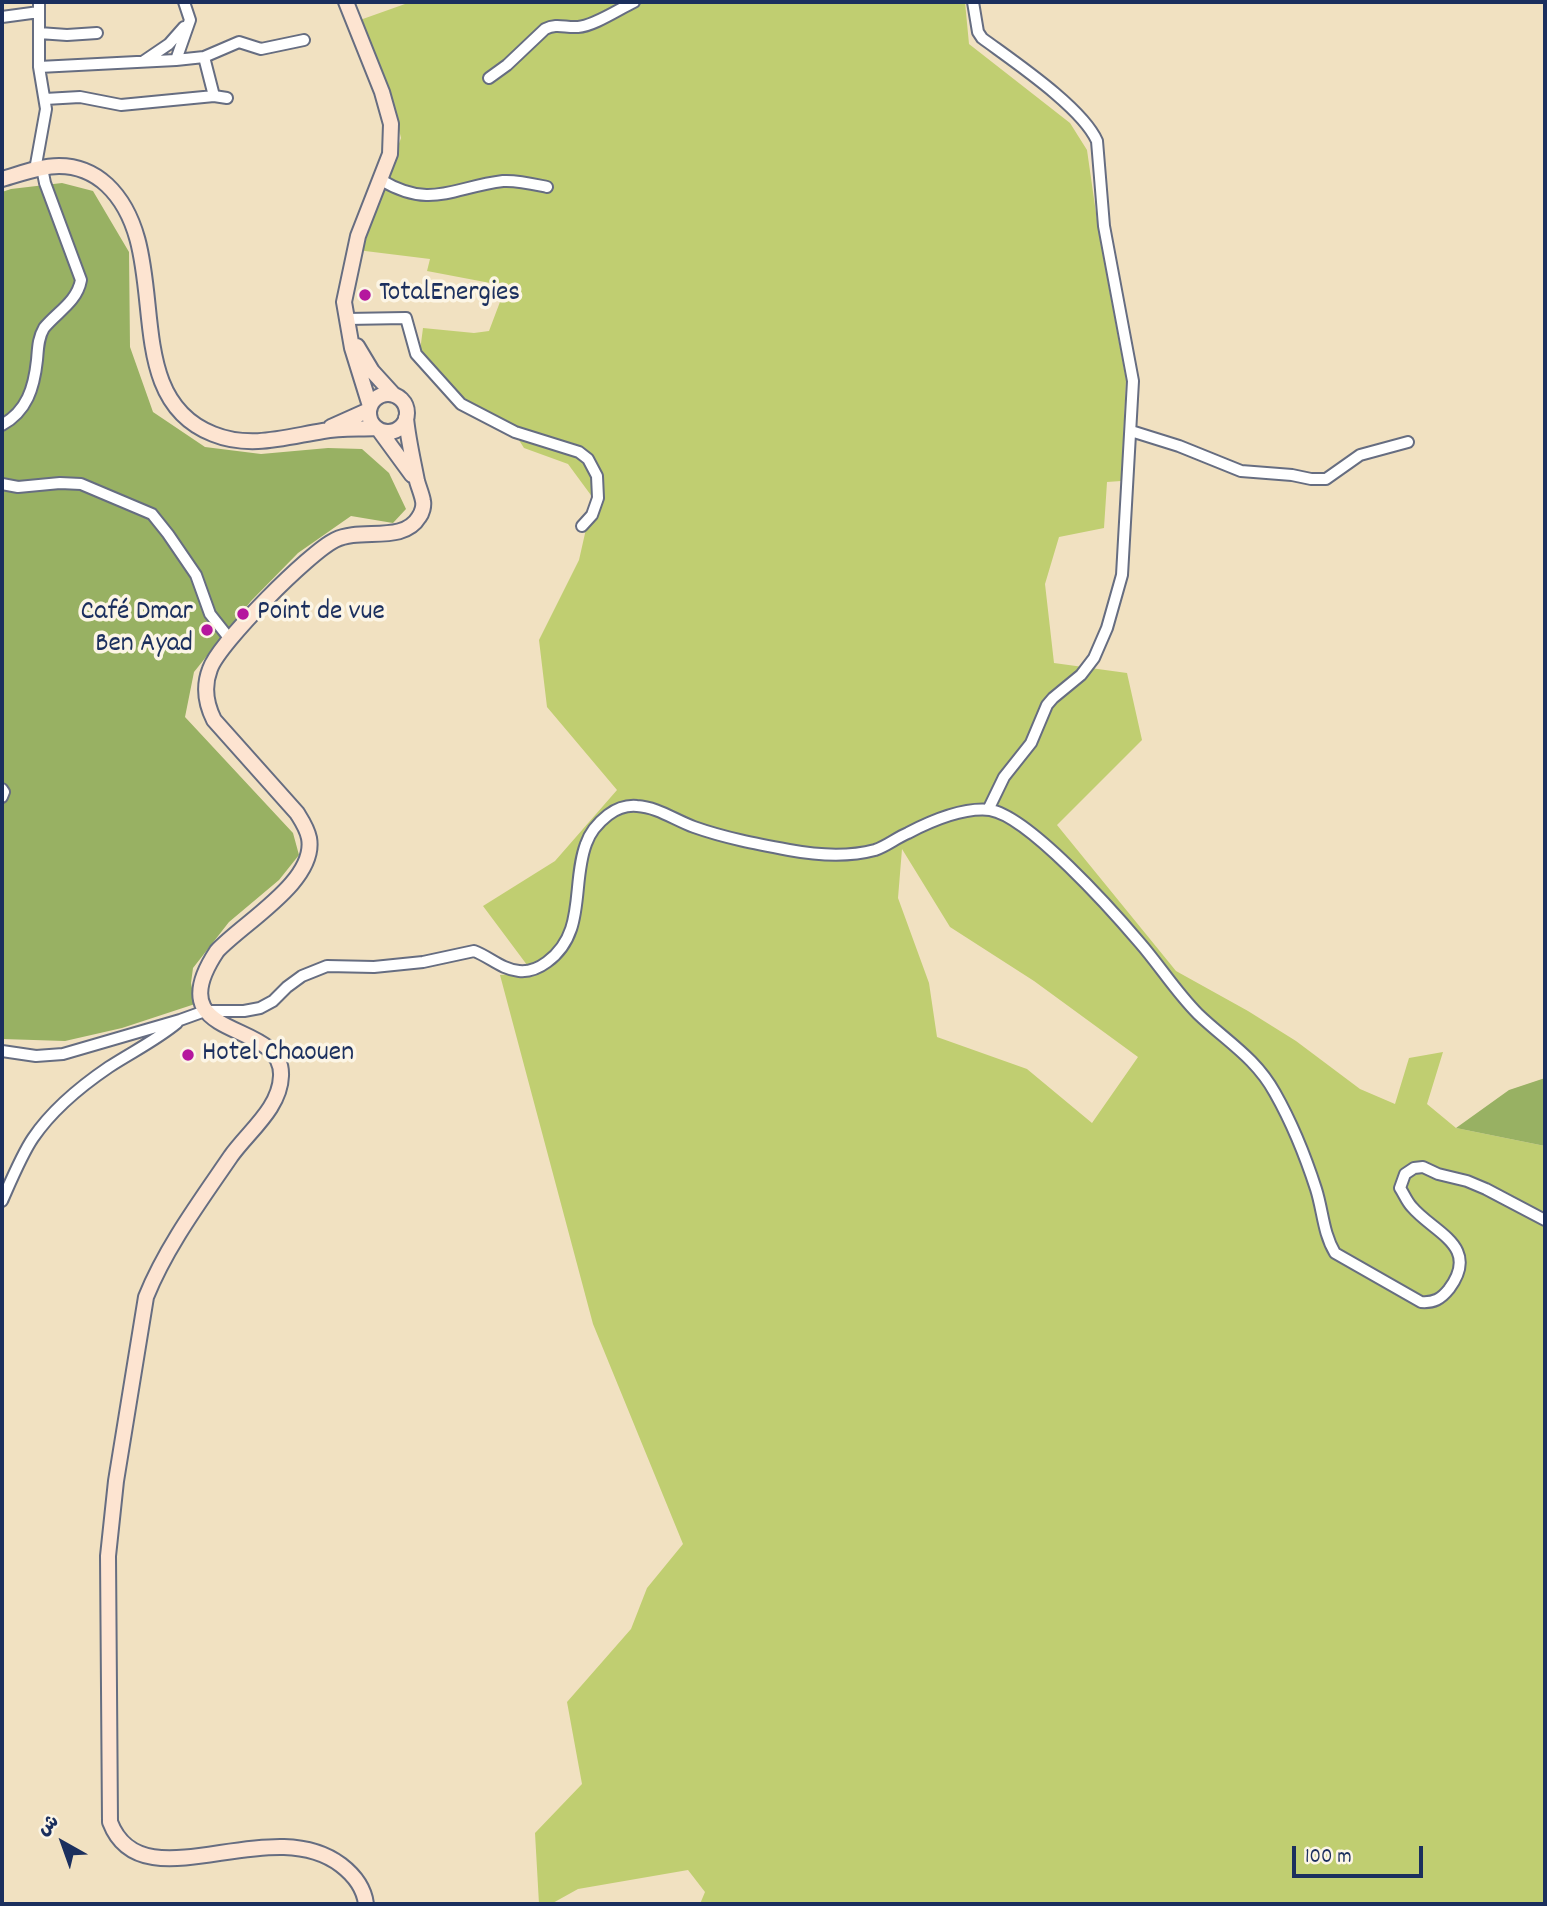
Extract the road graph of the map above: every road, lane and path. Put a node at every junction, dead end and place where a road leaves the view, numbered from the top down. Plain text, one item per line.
1 (184, 2) edge
2 (346, 2) edge
3 (634, 2) edge
4 (973, 2) edge
5 (39, 7) edge
6 (2, 17) edge
7 (190, 20) junction
8 (38, 33) junction
9 (97, 33) dead end
10 (304, 40) dead end
11 (204, 57) junction
12 (144, 61) junction
13 (176, 61) junction
14 (39, 67) junction
15 (489, 78) dead end
16 (214, 96) junction
17 (227, 98) dead end
18 (45, 99) junction
19 (38, 169) junction
20 (2, 179) edge
21 (381, 180) junction
22 (547, 187) dead end
23 (347, 326) junction
24 (393, 394) junction
25 (369, 408) junction
26 (406, 418) junction
27 (2, 425) edge
28 (378, 429) junction
29 (323, 431) junction
30 (1131, 431) junction
31 (1408, 442) dead end
32 (2, 484) edge
33 (418, 486) junction
34 (582, 526) dead end
35 (229, 638) junction
36 (2, 789) edge
37 (2, 797) edge
38 (988, 810) junction
39 (205, 1011) junction
40 (180, 1020) junction
41 (2, 1051) edge
42 (2, 1201) edge
43 (1545, 1220) edge
44 (151, 1872) dead end
45 (183, 1872) dead end
46 (366, 1904) edge

1 - 7 street
2 - 21 main road
3 - 15 street
4 - 30 street
5 - 6 street
5 - 8 street
7 - 12 street
7 - 13 street
8 - 9 street
8 - 14 street
10 - 11 street
11 - 13 street
11 - 16 street
12 - 13 street
12 - 14 street
14 - 18 street
16 - 17 street
16 - 18 street
18 - 19 street
19 - 20 main road
19 - 27 street
19 - 29 main road
21 - 22 street
21 - 23 main road
23 - 24 main road
23 - 25 main road
23 - 34 street
24 - 25 main road
24 - 26 main road
25 - 28 main road
25 - 29 main road
26 - 28 main road
26 - 33 main road
28 - 29 main road
28 - 33 main road
30 - 31 street
30 - 38 street
32 - 35 street
33 - 35 main road
35 - 39 main road
36 - 37 street
38 - 39 street
38 - 43 street
39 - 40 street
39 - 44 main road
40 - 41 street
40 - 42 street
45 - 46 main road

